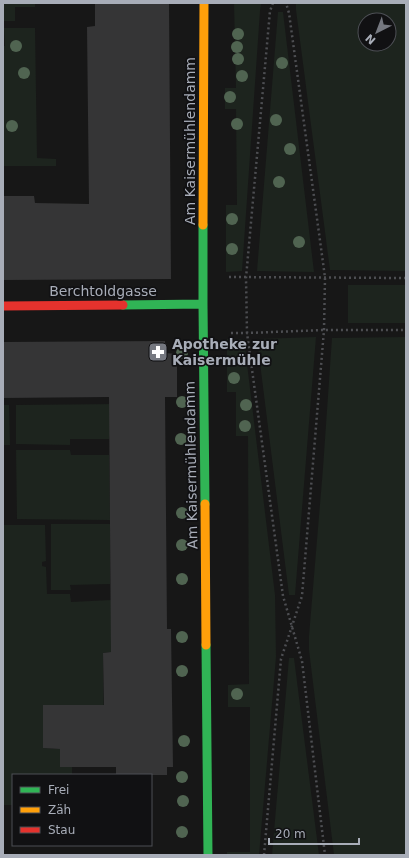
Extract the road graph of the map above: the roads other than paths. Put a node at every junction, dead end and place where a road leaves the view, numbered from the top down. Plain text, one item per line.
1 (204, 3) edge
2 (203, 304) junction
3 (3, 306) edge
4 (208, 855) edge

1 - 2 street, Am Kaisermühlendamm
2 - 3 street, Berchtoldgasse
2 - 4 street, Am Kaisermühlendamm

